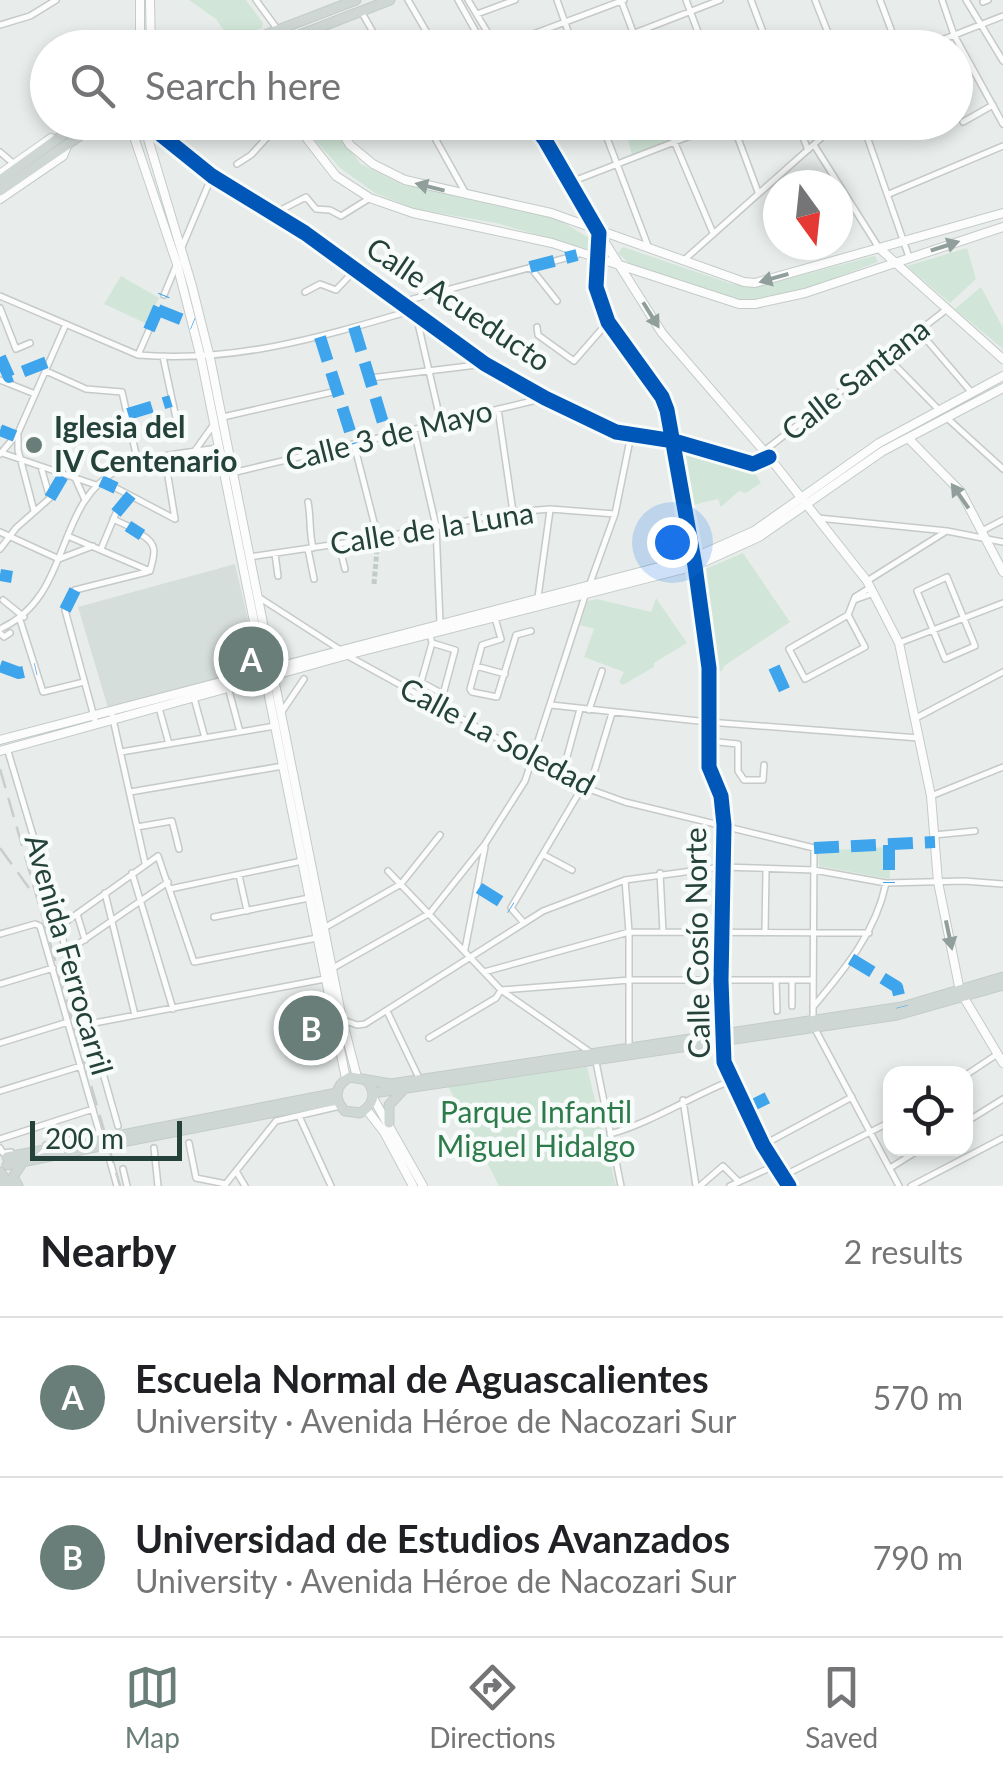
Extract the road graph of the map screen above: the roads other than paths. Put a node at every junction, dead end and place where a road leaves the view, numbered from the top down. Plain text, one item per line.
1 (54, 0) edge
2 (140, 0) edge
3 (150, 0) edge
4 (256, 0) edge
5 (356, 0) edge
6 (390, 0) edge
7 (408, 0) edge
8 (458, 0) edge
9 (468, 0) edge
10 (515, 0) edge
11 (556, 0) edge
12 (622, 0) edge
13 (686, 0) edge
14 (720, 0) edge
15 (751, 0) edge
16 (815, 0) edge
17 (880, 0) edge
18 (942, 0) edge
19 (966, 0) edge
20 (332, 4) edge
21 (360, 12) junction
22 (690, 12) junction
23 (477, 14) junction
24 (1003, 16) edge
25 (564, 22) junction
26 (982, 24) junction
27 (0, 25) edge
28 (315, 29) edge
29 (140, 30) edge
30 (151, 30) edge
31 (278, 30) joint
32 (371, 30) edge
33 (426, 30) edge
34 (475, 30) edge
35 (486, 30) edge
36 (542, 30) edge
37 (567, 30) edge
38 (633, 30) edge
39 (642, 30) edge
40 (697, 30) edge
41 (762, 30) edge
42 (827, 30) edge
43 (891, 30) edge
44 (952, 30) edge
45 (967, 30) edge
46 (1003, 60) edge
47 (973, 69) edge
48 (993, 105) junction
49 (973, 116) edge
50 (1003, 124) edge
51 (48, 140) edge
52 (136, 140) edge
53 (149, 140) edge
54 (167, 140) edge
55 (265, 140) edge
56 (308, 140) edge
57 (347, 140) edge
58 (436, 140) edge
59 (545, 140) edge
60 (607, 140) edge
61 (680, 140) edge
62 (736, 140) edge
63 (806, 140) edge
64 (818, 140) edge
65 (868, 140) edge
66 (65, 141) junction
67 (674, 142) junction
68 (1003, 146) edge
69 (810, 147) junction
70 (0, 152) edge
71 (14, 164) junction
72 (237, 164) dead end
73 (616, 164) junction
74 (212, 176) junction
75 (0, 177) edge
76 (571, 182) junction
77 (0, 192) edge
78 (758, 192) junction
79 (466, 194) junction
80 (888, 194) junction
81 (370, 198) junction
82 (0, 199) edge
83 (588, 212) junction
84 (274, 213) junction
85 (1003, 214) edge
86 (578, 224) junction
87 (1003, 227) edge
88 (599, 232) junction
89 (713, 233) junction
90 (905, 241) junction
91 (879, 248) junction
92 (649, 249) junction
93 (180, 251) junction
94 (577, 256) dead end
95 (909, 257) junction
96 (598, 259) junction
97 (683, 262) junction
98 (894, 262) junction
99 (177, 264) junction
100 (530, 267) junction
101 (624, 268) junction
102 (355, 270) junction
103 (305, 292) dead end
104 (164, 295) dead end
105 (0, 296) edge
106 (557, 301) dead end
107 (398, 303) junction
108 (0, 308) edge
109 (947, 310) junction
110 (413, 314) junction
111 (608, 322) junction
112 (66, 324) junction
113 (537, 327) dead end
114 (149, 330) dead end
115 (919, 332) junction
116 (30, 343) dead end
117 (138, 355) junction
118 (885, 355) junction
119 (162, 357) junction
120 (205, 358) junction
121 (1003, 360) edge
122 (485, 364) junction
123 (429, 371) junction
124 (46, 372) junction
125 (1003, 376) edge
126 (370, 378) dead end
127 (0, 380) edge
128 (1003, 388) edge
129 (337, 391) dead end
130 (972, 393) junction
131 (35, 394) junction
132 (545, 398) junction
133 (498, 410) junction
134 (939, 410) junction
135 (947, 418) junction
136 (218, 421) junction
137 (441, 423) junction
138 (178, 427) dead end
139 (0, 430) edge
140 (414, 430) junction
141 (16, 434) junction
142 (905, 435) junction
143 (631, 436) junction
144 (674, 441) junction
145 (354, 444) junction
146 (219, 448) junction
147 (194, 452) junction
148 (1, 453) edge
149 (766, 454) junction
150 (165, 458) junction
151 (21, 460) junction
152 (138, 463) junction
153 (41, 467) junction
154 (1003, 469) edge
155 (232, 473) junction
156 (74, 478) junction
157 (96, 485) junction
158 (116, 488) dead end
159 (85, 500) junction
160 (804, 500) junction
161 (308, 502) dead end
162 (550, 509) junction
163 (34, 511) junction
164 (513, 512) junction
165 (616, 514) junction
166 (818, 518) junction
167 (1003, 520) edge
168 (128, 526) dead end
169 (436, 526) junction
170 (947, 531) junction
171 (0, 532) edge
172 (984, 534) junction
173 (142, 535) dead end
174 (68, 536) junction
175 (8, 537) junction
176 (378, 538) junction
177 (1003, 542) edge
178 (339, 544) junction
179 (97, 548) junction
180 (0, 549) edge
181 (311, 549) junction
182 (275, 554) junction
183 (249, 557) junction
184 (59, 558) junction
185 (694, 562) junction
186 (344, 569) dead end
187 (150, 571) junction
188 (1003, 572) edge
189 (278, 576) dead end
190 (314, 579) dead end
191 (590, 584) junction
192 (870, 587) junction
193 (75, 590) dead end
194 (586, 594) junction
195 (257, 596) junction
196 (538, 597) junction
197 (2, 600) edge
198 (1003, 603) edge
199 (66, 610) dead end
200 (848, 615) junction
201 (22, 618) junction
202 (495, 618) junction
203 (964, 620) junction
204 (440, 622) junction
205 (0, 631) edge
206 (531, 632) dead end
207 (932, 632) junction
208 (10, 633) dead end
209 (431, 639) junction
210 (500, 639) junction
211 (514, 642) junction
212 (899, 643) junction
213 (338, 649) junction
214 (347, 655) junction
215 (476, 666) junction
216 (602, 671) dead end
217 (1003, 672) edge
218 (268, 673) junction
219 (505, 674) junction
220 (304, 679) dead end
221 (84, 682) junction
222 (227, 684) junction
223 (193, 693) junction
224 (157, 702) junction
225 (551, 705) junction
226 (580, 708) junction
227 (589, 710) junction
228 (281, 713) junction
229 (612, 714) junction
230 (112, 715) junction
231 (916, 718) junction
232 (95, 720) junction
233 (708, 722) junction
234 (0, 726) edge
235 (275, 726) junction
236 (240, 732) junction
237 (205, 738) junction
238 (919, 738) junction
239 (2, 740) edge
240 (708, 741) junction
241 (168, 744) junction
242 (4, 750) edge
243 (121, 752) junction
244 (534, 759) junction
245 (764, 765) dead end
246 (283, 766) junction
247 (1003, 767) edge
248 (562, 776) junction
249 (586, 788) junction
250 (130, 792) junction
251 (931, 796) junction
252 (724, 825) junction
253 (138, 828) junction
254 (975, 830) dead end
255 (934, 834) junction
256 (440, 835) dead end
257 (485, 844) junction
258 (179, 849) dead end
259 (544, 855) junction
260 (302, 861) junction
261 (145, 863) junction
262 (722, 867) junction
263 (766, 869) junction
264 (572, 870) dead end
265 (814, 870) junction
266 (388, 871) dead end
267 (132, 873) junction
268 (660, 873) junction
269 (239, 874) junction
270 (625, 880) junction
271 (938, 882) junction
272 (886, 883) junction
273 (402, 884) junction
274 (1003, 884) edge
275 (169, 886) junction
276 (105, 893) junction
277 (309, 898) junction
278 (140, 903) junction
279 (247, 911) junction
280 (430, 913) junction
281 (77, 914) junction
282 (214, 917) dead end
283 (112, 922) junction
284 (524, 923) junction
285 (60, 926) junction
286 (324, 928) junction
287 (630, 932) junction
288 (663, 932) junction
289 (722, 932) junction
290 (764, 933) junction
291 (812, 933) junction
292 (869, 933) junction
293 (0, 934) edge
294 (317, 938) junction
295 (85, 940) junction
296 (65, 953) junction
297 (467, 953) junction
298 (54, 968) junction
299 (332, 968) junction
300 (484, 972) junction
301 (1003, 976) edge
302 (325, 979) junction
303 (630, 980) junction
304 (721, 980) junction
305 (776, 980) junction
306 (792, 980) junction
307 (812, 980) junction
308 (0, 984) edge
309 (1003, 985) edge
310 (501, 990) junction
311 (961, 995) junction
312 (792, 1006) dead end
313 (813, 1007) junction
314 (173, 1009) junction
315 (387, 1011) junction
316 (776, 1011) dead end
317 (135, 1015) junction
318 (342, 1020) junction
319 (68, 1022) junction
320 (89, 1024) junction
321 (814, 1025) junction
322 (430, 1038) dead end
323 (724, 1038) junction
324 (0, 1043) edge
325 (629, 1047) junction
326 (593, 1057) junction
327 (1000, 1058) edge
328 (82, 1066) junction
329 (973, 1072) edge
330 (351, 1078) junction
331 (419, 1078) junction
332 (730, 1081) junction
333 (368, 1082) junction
334 (406, 1089) junction
335 (0, 1091) edge
336 (373, 1096) junction
337 (852, 1097) junction
338 (1003, 1099) edge
339 (338, 1100) junction
340 (683, 1100) junction
341 (93, 1109) junction
342 (366, 1110) junction
343 (299, 1115) junction
344 (973, 1118) edge
345 (389, 1123) junction
346 (883, 1126) edge
347 (870, 1132) junction
348 (610, 1134) junction
349 (117, 1135) joint
350 (1003, 1138) edge
351 (0, 1139) edge
352 (99, 1140) junction
353 (189, 1143) dead end
354 (762, 1145) junction
355 (0, 1148) edge
356 (154, 1148) dead end
357 (909, 1156) edge
358 (110, 1161) dead end
359 (24, 1162) junction
360 (5, 1165) edge
361 (774, 1166) junction
362 (890, 1168) junction
363 (123, 1169) dead end
364 (236, 1171) junction
365 (783, 1176) junction
366 (739, 1182) junction
367 (225, 1185) edge
368 (10, 1186) edge
369 (18, 1186) edge
370 (117, 1186) edge
371 (127, 1186) edge
372 (158, 1186) edge
373 (245, 1186) edge
374 (331, 1186) edge
375 (413, 1186) edge
376 (423, 1186) edge
377 (621, 1186) edge
378 (698, 1186) edge
379 (730, 1186) edge
380 (789, 1186) edge
381 (899, 1186) edge
382 (911, 1186) edge

1 - 27 street
2 - 29 main road
3 - 30 main road
4 - 31 street
5 - 20 main road
6 - 21 main road
7 - 33 street
8 - 34 street
9 - 23 street
10 - 23 street
11 - 25 street
12 - 25 street
12 - 38 street
13 - 22 street
14 - 22 street
15 - 41 street
16 - 42 street
17 - 43 street
18 - 44 street
19 - 26 street
20 - 31 main road
21 - 28 main road
21 - 32 street
22 - 39 street
22 - 40 street
23 - 35 street
24 - 26 street
25 - 36 street
25 - 37 street
26 - 45 street
26 - 46 street
47 - 48 street
48 - 49 street
48 - 50 street
51 - 71 main road
52 - 99 main road
53 - 93 main road
54 - 74 street, Calle Acueducto
55 - 72 street
56 - 81 main road
79 -> 57 main road
58 - 79 street
59 - 76 street
60 - 73 street
61 - 67 street
62 - 78 street
63 - 69 street
64 - 69 street
65 - 80 street
66 - 75 main road
66 - 77 main road
66 - 82 main road
67 - 73 street
67 - 89 street
68 - 80 street
69 - 78 street
69 - 91 street
70 - 71 street
71 - 75 main road
73 - 76 street
73 - 92 street
74 - 84 street, Calle Acueducto
74 - 93 street
76 - 83 street
78 - 89 street
79 - 86 main road
80 - 90 street
81 - 84 street
81 - 96 main road
83 - 86 main road
83 - 88 street
84 - 102 street, Calle Acueducto
85 - 90 main road
86 - 88 main road
95 -> 87 main road
88 - 92 main road
88 - 96 street
88 - 101 main road
89 - 97 street
90 - 91 main road
90 - 95 street
91 -> 97 main road
91 - 98 main road
92 - 97 main road
93 - 120 main road
94 - 100 street
95 - 98 main road
96 - 101 main road
96 - 111 street
98 - 101 main road
98 - 109 main road
99 - 104 street
99 - 120 main road
100 - 106 street
100 - 107 street
101 -> 149 main road
102 - 103 street
102 - 107 street, Calle Acueducto
105 - 112 street
107 - 110 street, Calle Acueducto
108 - 116 street
109 - 115 street, Calle Santana
109 - 121 main road
110 - 120 street
110 - 122 street, Calle Acueducto
110 - 123 street
111 - 113 street
111 - 144 street, Calle Cosío Norte
112 - 117 street
112 - 124 street
114 - 117 street
115 - 118 street, Calle Santana
115 - 130 street
117 - 119 street
118 - 134 street
118 - 149 street, Calle Santana
119 - 120 street
119 - 138 street
120 - 136 main road
122 - 123 street
122 - 132 street, Calle Acueducto
123 - 126 street
123 - 137 street
124 - 131 street
124 - 152 street
125 - 130 main road
127 - 131 street
128 - 135 main road
129 - 136 street
130 - 134 main road
131 - 141 street
132 - 133 street, Calle 3 de Mayo
132 - 143 street, Calle Acueducto
133 - 137 street, Calle 3 de Mayo
133 - 164 street
134 - 142 main road
135 - 142 main road
135 - 154 street
136 - 146 main road
136 - 147 street
136 - 155 main road
137 - 140 street, Calle 3 de Mayo
139 - 141 street
140 - 145 street, Calle 3 de Mayo
140 - 169 street
141 - 148 street
141 - 151 street
142 - 160 main road
172 -> 142 main road
143 - 144 street, Calle Acueducto
143 - 165 street
144 - 149 street, Calle Acueducto
144 - 185 street, Calle Cosío Norte
145 - 155 street, Calle 3 de Mayo
145 - 176 street
146 - 147 street
146 - 218 main road
147 - 150 street
148 - 151 street
149 - 160 main road
150 - 152 street
150 - 158 street
151 - 153 street
151 - 163 street
152 - 157 street
153 - 156 street
153 - 163 street
155 - 183 main road
156 - 157 street
156 - 159 street
157 - 159 street
159 - 174 street
160 - 166 main road
160 - 185 main road
161 - 181 street
162 - 164 street, Calle de la Luna
162 - 165 street, Calle de la Luna
162 - 196 street
163 - 175 street
164 - 169 street, Calle de la Luna
165 - 191 street
166 - 170 street
166 - 192 main road
167 - 172 street
168 - 179 street
169 - 176 street, Calle de la Luna
169 - 204 street
170 - 172 street
170 - 192 street
171 - 175 street
172 - 177 street
172 - 188 main road
173 - 187 street
174 - 179 street
174 - 184 street
175 - 180 street
175 - 184 street
176 - 178 street, Calle de la Luna
178 - 181 street, Calle de la Luna
178 - 186 street
179 - 184 street
179 - 187 street
181 - 182 street, Calle de la Luna
181 - 190 street
182 - 183 street, Calle de la Luna
182 - 189 street
183 - 195 main road
184 - 201 street
185 - 191 main road
185 - 194 main road
185 - 233 street, Calle Cosío Norte
187 - 193 street
191 - 194 street
191 - 196 main road
192 - 200 street
192 - 212 main road
194 - 202 main road
194 - 225 street
195 - 213 street, Calle La Soledad
195 - 218 main road
196 - 204 main road
197 - 201 street
198 - 203 street
199 - 221 street
200 - 200 street
201 - 205 street
201 - 221 street
202 - 209 main road
202 - 210 street
203 - 207 street
203 - 207 street
203 - 207 street
204 - 213 main road
205 - 208 street
206 - 211 street
207 - 212 street
209 - 209 street
209 - 214 main road
210 - 211 street
210 - 215 street
211 - 219 street
212 - 231 main road
213 - 214 street, Calle La Soledad
213 - 218 main road
214 - 218 main road
214 - 244 street, Calle La Soledad
215 - 219 street
215 - 219 street
216 - 227 street
217 - 231 street
218 - 222 main road
218 - 228 main road
218 - 235 main road
220 - 228 street
221 - 232 street
222 - 223 main road
222 - 236 street
223 - 224 main road
223 - 237 street
224 - 230 main road
224 - 241 street
225 - 226 street
225 - 244 street
226 - 227 street
226 - 248 street
227 - 229 street
228 - 286 main road
229 - 233 street
229 - 249 street
230 - 232 main road
230 - 243 street
231 - 238 main road
232 - 239 main road
232 - 242 main road
233 - 238 street
233 - 240 street, Calle Cosío Norte
234 - 239 street, Avenida Ferrocarril
235 - 236 street
235 - 246 main road
236 - 237 street
237 - 241 street
238 - 251 main road
239 - 242 street, Avenida Ferrocarril
240 - 245 street
240 - 252 street, Calle Cosío Norte
241 - 243 street
242 - 285 street, Avenida Ferrocarril
243 - 250 street
244 - 248 street, Calle La Soledad
244 - 257 street
246 - 250 street
246 - 260 main road
247 - 251 street
248 - 249 street, Calle La Soledad
249 - 252 street, Calle La Soledad
249 - 259 street
250 - 253 street
251 - 255 main road
252 - 262 street, Calle Cosío Norte
252 - 265 street, Calle La Soledad
253 - 258 street
253 - 261 street
254 - 255 street
255 - 271 main road
256 - 273 street
257 - 280 street
257 - 297 street
259 - 264 street
259 - 284 street
260 - 269 street
260 - 277 main road
261 - 267 street
261 - 275 street
262 - 263 street
262 - 268 street
262 - 289 street, Calle Cosío Norte
263 - 265 street
263 - 290 street
265 - 272 street
265 - 291 street
266 - 273 street
267 - 276 street
267 - 278 street
268 - 270 street
268 - 288 street
269 - 275 street
269 - 279 street
270 - 284 street
270 - 287 street
271 - 272 street
271 - 274 street
271 -> 311 main road
272 - 292 street
273 - 280 street
273 - 286 street
275 - 278 street
275 - 294 street
276 - 281 street
276 - 283 street
277 - 279 street
277 - 294 main road
278 - 283 street
278 - 314 street
279 - 282 street
280 - 297 street
280 - 299 street
281 - 285 street
281 - 295 street
283 - 295 street
283 - 317 street
284 - 297 street
285 - 296 street, Avenida Ferrocarril
286 - 299 main road
287 - 288 street
287 - 300 street
287 - 303 street
288 - 289 street
289 - 290 street
289 - 304 street, Calle Cosío Norte
290 - 291 street
291 - 292 street
291 - 307 street
292 - 313 street
293 - 298 street
294 - 302 main road
295 - 296 street
296 - 320 street, Avenida Ferrocarril
297 - 300 street
297 - 315 street
298 - 308 street
298 - 319 street
299 - 318 main road
300 - 310 street
301 - 311 main road
302 - 314 street
302 - 330 main road
303 - 304 street
303 - 310 street
303 - 325 street
304 - 305 street
304 - 323 street, Calle Cosío Norte
305 - 306 street
305 - 316 street
306 - 307 street
306 - 312 street
307 - 313 street
309 - 311 main road
310 - 322 street
310 - 326 street
311 - 321 main road
311 - 327 main road
313 - 321 street
314 - 317 street
315 - 318 street
315 - 331 street
317 - 320 street
318 - 330 main road
319 - 324 street
319 - 328 street
320 - 349 street, Avenida Ferrocarril
321 - 323 main road
321 - 337 street
323 - 325 main road
323 - 326 main road
323 - 332 street, Calle Cosío Norte
325 - 326 main road
326 - 331 main road
326 - 334 main road
326 - 348 street
327 - 329 street
328 - 335 street
328 - 341 street
330 - 333 main road
330 - 339 main road
331 - 333 main road
332 - 340 street
332 - 354 street, Calle Cosío Norte
333 - 336 main road
334 - 336 main road
334 - 345 main road
336 - 342 main road
336 - 345 main road
337 - 347 street
337 - 354 street
338 - 344 street
339 - 342 main road
339 - 343 street
339 - 349 main road
340 - 348 street
340 - 378 street
341 - 351 street
341 - 352 street
342 - 375 main road
343 - 364 street
343 - 374 street
345 - 376 main road
346 - 347 street
347 - 362 street
347 - 365 street
348 - 377 street
350 - 382 street
352 - 355 street
352 - 359 main road
352 - 360 main road
353 - 367 street
354 - 361 street, Calle Cosío Norte
356 - 372 street
357 - 362 street
358 - 370 street
359 - 360 main road
359 - 369 main road
360 - 368 main road
361 - 365 street, Calle Cosío Norte
361 - 366 street
362 - 381 street
363 - 371 street
364 - 367 street
364 - 373 street
365 - 380 street, Calle Cosío Norte
366 - 378 street
366 - 379 street

